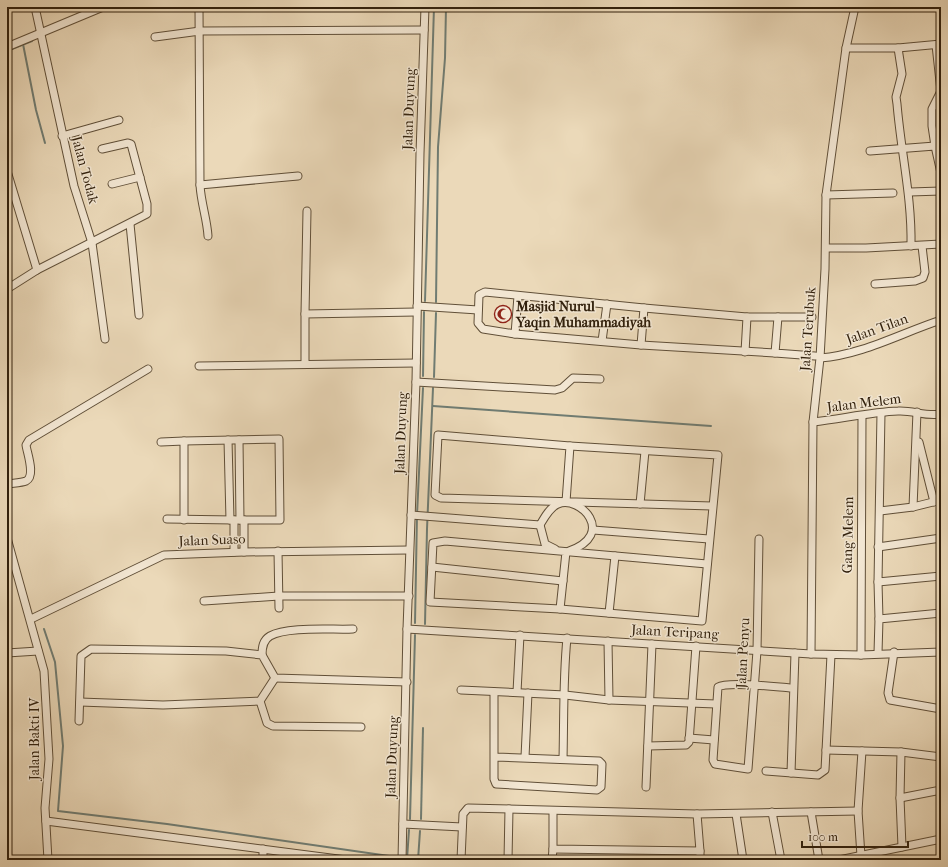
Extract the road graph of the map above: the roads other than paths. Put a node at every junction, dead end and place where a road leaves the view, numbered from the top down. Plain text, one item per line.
1 (35, 7) edge
2 (103, 7) edge
3 (200, 7) edge
4 (426, 7) edge
5 (855, 7) edge
6 (424, 30) junction
7 (200, 32) junction
8 (41, 33) junction
9 (155, 37) dead end
10 (938, 44) edge
11 (7, 47) edge
12 (846, 48) junction
13 (898, 48) junction
14 (941, 91) edge
15 (119, 120) dead end
16 (62, 136) junction
17 (935, 146) junction
18 (102, 149) dead end
19 (902, 149) junction
20 (870, 151) dead end
21 (7, 172) edge
22 (941, 173) edge
23 (298, 176) dead end
24 (140, 177) junction
25 (112, 184) dead end
26 (200, 185) junction
27 (910, 192) junction
28 (941, 192) edge
29 (893, 193) dead end
30 (826, 195) junction
31 (307, 211) dead end
32 (130, 224) junction
33 (208, 236) dead end
34 (92, 243) junction
35 (941, 244) edge
36 (911, 246) junction
37 (922, 246) junction
38 (826, 248) junction
39 (37, 270) junction
40 (875, 284) dead end
41 (7, 289) edge
42 (518, 296) junction
43 (607, 304) junction
44 (644, 308) junction
45 (416, 309) junction
46 (478, 310) junction
47 (305, 314) junction
48 (139, 315) dead end
49 (747, 317) junction
50 (778, 317) junction
51 (812, 317) dead end
52 (941, 320) edge
53 (515, 334) junction
54 (105, 339) dead end
55 (602, 341) junction
56 (641, 345) junction
57 (745, 352) junction
58 (775, 353) junction
59 (817, 357) junction
60 (416, 363) junction
61 (305, 364) junction
62 (199, 366) dead end
63 (148, 369) dead end
64 (600, 379) dead end
65 (416, 382) junction
66 (917, 412) junction
67 (881, 413) junction
68 (941, 414) edge
69 (862, 416) junction
70 (813, 422) junction
71 (917, 436) junction
72 (184, 440) junction
73 (228, 440) junction
74 (239, 440) junction
75 (161, 442) dead end
76 (570, 446) junction
77 (645, 451) junction
78 (7, 484) edge
79 (937, 501) edge
80 (566, 502) junction
81 (640, 504) junction
82 (712, 506) junction
83 (913, 506) junction
84 (880, 511) junction
85 (420, 515) junction
86 (167, 520) dead end
87 (184, 520) junction
88 (237, 520) junction
89 (540, 525) junction
90 (593, 530) junction
91 (7, 538) edge
92 (940, 538) edge
93 (709, 539) junction
94 (759, 539) dead end
95 (878, 547) junction
96 (941, 549) edge
97 (409, 550) junction
98 (278, 551) junction
99 (234, 552) junction
100 (244, 552) junction
101 (566, 552) junction
102 (615, 556) junction
103 (10, 562) edge
104 (707, 564) junction
105 (432, 567) junction
106 (941, 576) edge
107 (563, 581) junction
108 (878, 582) junction
109 (279, 596) junction
110 (409, 596) junction
111 (204, 601) dead end
112 (279, 608) dead end
113 (560, 609) junction
114 (609, 613) junction
115 (941, 613) edge
116 (31, 619) junction
117 (879, 619) junction
118 (353, 629) dead end
119 (407, 629) junction
120 (520, 634) junction
121 (567, 638) junction
122 (608, 641) junction
123 (652, 644) junction
124 (696, 646) junction
125 (757, 650) junction
126 (38, 651) junction
127 (894, 652) junction
128 (941, 652) edge
129 (795, 653) junction
130 (878, 653) junction
131 (7, 654) edge
132 (262, 654) junction
133 (811, 654) junction
134 (831, 655) junction
135 (861, 655) junction
136 (275, 678) junction
137 (407, 682) junction
138 (755, 686) junction
139 (790, 688) dead end
140 (461, 690) dead end
141 (494, 692) junction
142 (518, 692) junction
143 (528, 693) junction
144 (565, 695) junction
145 (609, 700) junction
146 (260, 701) junction
147 (80, 702) junction
148 (649, 702) junction
149 (692, 704) junction
150 (716, 704) junction
151 (941, 709) edge
152 (79, 721) dead end
153 (361, 727) dead end
154 (689, 738) junction
155 (714, 740) junction
156 (648, 746) junction
157 (826, 750) junction
158 (862, 751) junction
159 (901, 752) junction
160 (496, 757) junction
161 (525, 757) junction
162 (941, 757) edge
163 (563, 759) junction
164 (766, 771) dead end
165 (791, 773) junction
166 (646, 787) dead end
167 (941, 790) edge
168 (900, 798) junction
169 (509, 809) junction
170 (553, 811) junction
171 (858, 811) junction
172 (772, 812) junction
173 (811, 812) junction
174 (697, 814) junction
175 (736, 814) junction
176 (46, 820) junction
177 (403, 824) junction
178 (462, 827) junction
179 (941, 839) edge
180 (902, 847) junction
181 (263, 849) junction
182 (553, 849) junction
183 (700, 850) junction
184 (861, 856) junction
185 (48, 860) edge
186 (263, 860) edge
187 (346, 860) edge
188 (402, 860) edge
189 (461, 860) edge
190 (508, 860) edge
191 (552, 860) edge
192 (700, 860) edge
193 (743, 860) edge
194 (781, 860) edge
195 (819, 860) edge
196 (839, 860) edge

1 - 8 street, Jalan Todak
2 - 8 street
3 - 7 street
4 - 6 street, Jalan Duyung
5 - 12 street, Jalan Terubuk
6 - 7 street
6 - 45 street, Jalan Duyung
7 - 9 street
7 - 26 street
8 - 11 street
8 - 16 street, Jalan Todak
10 - 13 street
10 - 14 street
12 - 13 street
12 - 30 street, Jalan Terubuk
13 - 19 street
14 - 17 street
15 - 16 street
16 - 34 street, Jalan Todak
17 - 19 street
17 - 22 street
18 - 24 street
19 - 20 street
19 - 27 street
21 - 39 street
23 - 26 street
24 - 25 street
24 - 32 street
26 - 33 street
27 - 28 street
27 - 36 street
29 - 30 street
30 - 38 street, Jalan Terubuk
31 - 47 street
32 - 34 street
32 - 48 street
34 - 39 street
34 - 54 street, Jalan Todak
35 - 37 street
36 - 37 street
36 - 38 street
37 - 40 street
38 - 59 street, Jalan Terubuk
39 - 41 street
42 - 43 street
42 - 46 street
42 - 53 street
43 - 44 street
43 - 55 street
44 - 49 street
44 - 56 street
45 - 46 street
45 - 47 street
45 - 60 street, Jalan Duyung
46 - 53 street, Jalan Tilan
47 - 61 street
49 - 50 street
49 - 57 street
50 - 51 street
50 - 58 street
52 - 59 street, Jalan Tilan
53 - 55 street, Jalan Tilan
55 - 56 street, Jalan Tilan
56 - 57 street, Jalan Tilan
57 - 58 street, Jalan Tilan
58 - 59 street, Jalan Tilan
59 - 70 street, Jalan Terubuk
60 - 61 street
60 - 65 street, Jalan Duyung
61 - 62 street
63 - 78 street
64 - 65 street
65 - 85 street, Jalan Duyung
66 - 67 street, Jalan Melem
66 - 68 street, Jalan Melem
66 - 71 street
67 - 69 street, Jalan Melem
67 - 84 street
69 - 70 street, Jalan Melem
69 - 135 street, Gang Melem
70 - 133 street, Jalan Terubuk
71 - 79 street
71 - 83 street
72 - 73 street
72 - 75 street
72 - 87 street
73 - 74 street
73 - 88 street
74 - 88 street
74 - 88 street
76 - 77 street
76 - 80 street
76 - 80 street
77 - 81 street
77 - 82 street
79 - 83 street
80 - 81 street
80 - 89 street
80 - 90 street
81 - 82 street
82 - 93 street
83 - 84 street
84 - 95 street
85 - 89 street
85 - 97 street, Jalan Duyung
86 - 87 street
87 - 88 street
88 - 99 street
88 - 100 street
89 - 101 street
90 - 93 street
90 - 101 street
91 - 103 street, Jalan Bakti IV
92 - 95 street
92 - 96 street
93 - 104 street
94 - 125 street, Jalan Penyu
95 - 108 street
97 - 98 street, Jalan Suaso
97 - 110 street, Jalan Duyung
98 - 100 street, Jalan Suaso
98 - 109 street
99 - 100 street, Jalan Suaso
99 - 116 street, Jalan Suaso
101 - 102 street
101 - 105 street
101 - 107 street
102 - 104 street
102 - 114 street
103 - 116 street, Jalan Bakti IV
104 - 114 street
105 - 107 street
105 - 113 street
106 - 108 street
107 - 113 street
108 - 117 street
109 - 110 street
109 - 111 street
109 - 112 street
110 - 119 street, Jalan Duyung
113 - 114 street
115 - 117 street
116 - 126 street, Jalan Bakti IV
117 - 130 street
118 - 132 street
119 - 120 street, Jalan Teripang
119 - 137 street, Jalan Duyung
120 - 121 street, Jalan Teripang
120 - 142 street
121 - 122 street, Jalan Teripang
121 - 144 street
122 - 123 street, Jalan Teripang
122 - 145 street
123 - 124 street, Jalan Teripang
123 - 148 street
124 - 125 street, Jalan Teripang
124 - 149 street
125 - 129 street, Jalan Teripang
125 - 138 street, Jalan Penyu
126 - 131 street
126 - 176 street, Jalan Bakti IV
127 - 128 street, Jalan Teripang
127 - 130 street, Jalan Teripang
127 - 151 street
129 - 133 street, Jalan Teripang
129 - 165 street
130 - 135 street, Jalan Teripang
132 - 136 street
132 - 147 street
133 - 134 street, Jalan Teripang
134 - 135 street, Jalan Teripang
134 - 157 street
136 - 137 street
136 - 146 street
137 - 177 street, Jalan Duyung
138 - 139 street
138 - 150 street
138 - 155 street, Jalan Penyu
140 - 141 street
141 - 142 street
141 - 160 street
142 - 143 street
143 - 144 street
143 - 161 street
144 - 145 street
144 - 163 street
145 - 148 street
146 - 147 street
146 - 153 street
147 - 152 street
148 - 149 street
148 - 156 street
149 - 150 street
149 - 154 street
150 - 155 street
154 - 155 street
154 - 156 street
156 - 166 street
157 - 158 street
157 - 165 street
158 - 159 street
158 - 171 street
159 - 162 street
159 - 168 street
160 - 161 street
160 - 163 street
161 - 163 street
164 - 165 street
167 - 168 street
168 - 180 street
169 - 170 street
169 - 178 street
169 - 190 street
170 - 174 street
170 - 182 street
171 - 173 street
171 - 184 street
172 - 173 street
172 - 175 street
172 - 194 street
173 - 195 street
174 - 175 street
174 - 183 street
175 - 193 street
176 - 181 street
176 - 185 street, Jalan Bakti IV
177 - 178 street
177 - 188 street, Jalan Duyung
178 - 189 street
179 - 180 street
180 - 184 street
181 - 186 street
181 - 187 street
182 - 183 street
182 - 191 street
183 - 192 street
184 - 196 street

